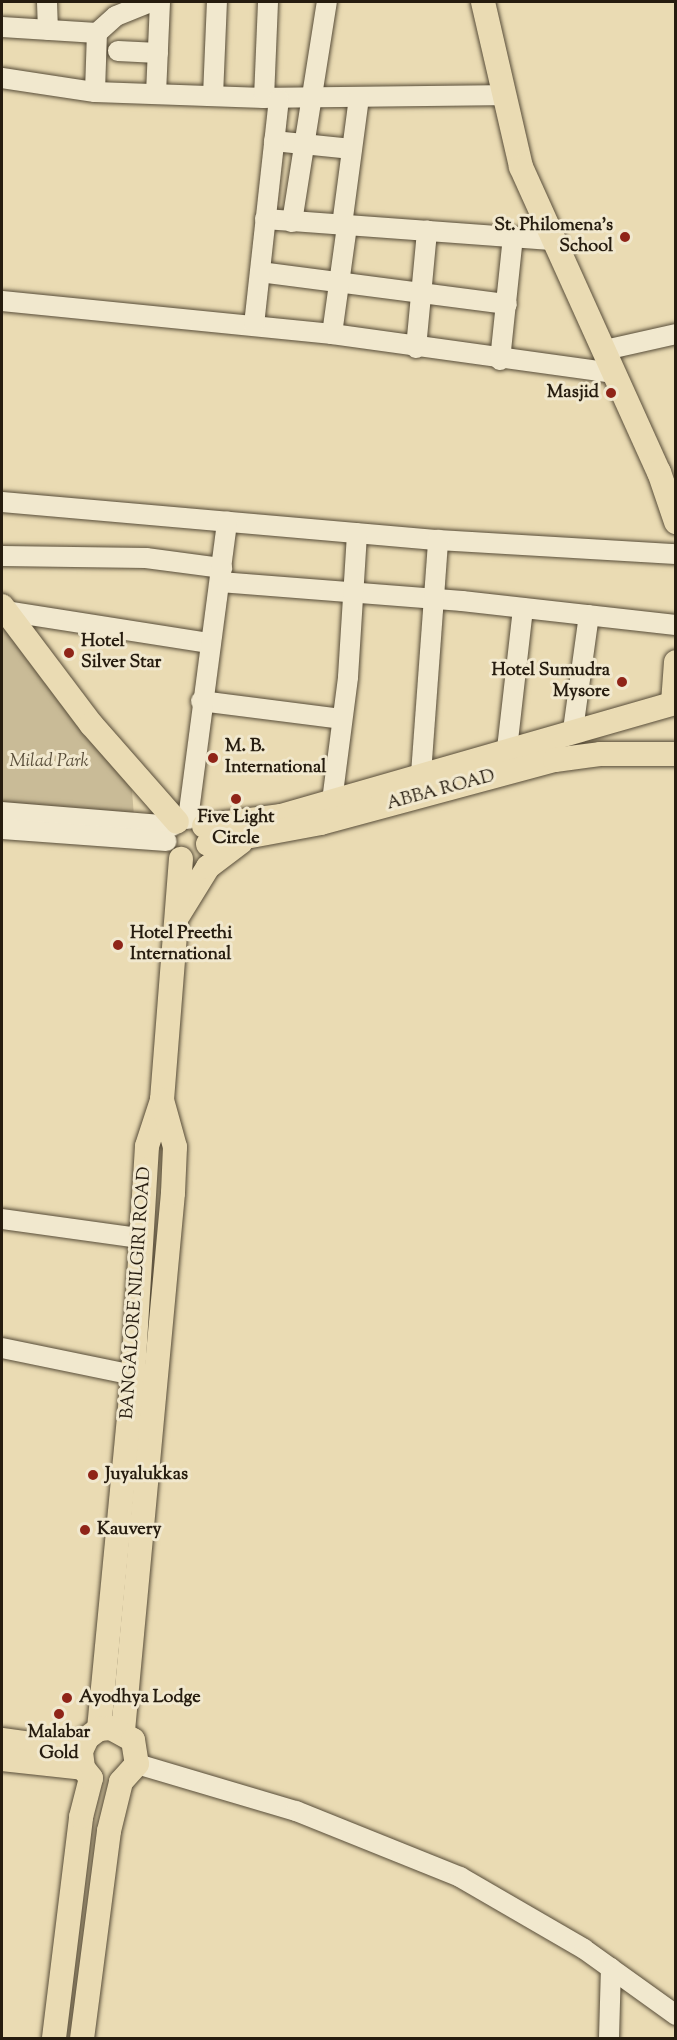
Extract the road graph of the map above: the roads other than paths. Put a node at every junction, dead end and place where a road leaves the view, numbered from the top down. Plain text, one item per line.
1 (47, 2) edge
2 (151, 2) edge
3 (160, 2) edge
4 (217, 2) edge
5 (268, 2) edge
6 (327, 2) edge
7 (483, 2) edge
8 (496, 2) edge
9 (114, 9) edge
10 (2, 27) edge
11 (48, 30) junction
12 (97, 33) junction
13 (118, 51) dead end
14 (158, 53) junction
15 (2, 78) edge
16 (95, 92) junction
17 (156, 94) junction
18 (504, 95) junction
19 (213, 96) junction
20 (312, 98) junction
21 (359, 98) junction
22 (271, 99) junction
23 (274, 141) junction
24 (305, 143) junction
25 (352, 149) junction
26 (265, 219) junction
27 (292, 222) junction
28 (345, 226) junction
29 (427, 231) junction
30 (513, 237) junction
31 (551, 240) junction
32 (260, 272) junction
33 (337, 282) junction
34 (421, 293) junction
35 (2, 302) edge
36 (507, 304) junction
37 (254, 325) junction
38 (333, 334) junction
39 (675, 334) edge
40 (416, 348) junction
41 (612, 349) junction
42 (500, 360) junction
43 (614, 373) junction
44 (675, 472) edge
45 (2, 502) edge
46 (226, 522) junction
47 (675, 522) edge
48 (357, 533) junction
49 (438, 540) junction
50 (675, 554) edge
51 (2, 556) edge
52 (221, 575) junction
53 (354, 592) junction
54 (434, 598) junction
55 (3, 608) edge
56 (523, 608) junction
57 (589, 615) junction
58 (675, 625) edge
59 (210, 643) junction
60 (675, 662) edge
61 (201, 701) junction
62 (674, 703) edge
63 (617, 717) junction
64 (341, 719) junction
65 (573, 730) junction
66 (507, 749) junction
67 (675, 754) edge
68 (576, 756) junction
69 (421, 774) junction
70 (332, 801) junction
71 (2, 812) edge
72 (2, 829) edge
73 (185, 834) junction
74 (263, 834) junction
75 (174, 925) junction
76 (162, 1100) junction
77 (2, 1219) edge
78 (139, 1238) junction
79 (2, 1348) edge
80 (133, 1376) junction
81 (99, 1729) junction
82 (123, 1731) junction
83 (2, 1740) edge
84 (2, 1759) edge
85 (85, 1766) junction
86 (129, 1773) junction
87 (611, 1968) junction
88 (675, 2015) edge
89 (54, 2038) edge
90 (82, 2038) edge
91 (609, 2038) edge

1 - 11 street
2 - 9 street
3 - 14 street
4 - 19 street
5 - 22 street
6 - 20 street
7 - 18 main road
8 - 41 main road
9 - 12 street
10 - 11 street
11 - 12 street
12 - 16 street
13 - 14 street
14 - 17 street
15 - 16 street
16 - 17 street
17 - 19 street
18 - 21 street
18 - 31 main road
19 - 22 street
20 - 21 street
20 - 22 street
20 - 24 street
21 - 25 street
22 - 23 street
23 - 24 street
23 - 26 street
24 - 25 street
24 - 27 street
25 - 28 street
26 - 27 street
26 - 32 street
27 - 28 street
28 - 29 street
28 - 33 street
29 - 30 street
29 - 34 street
30 - 31 street
30 - 36 street
31 - 41 main road
32 - 33 street
32 - 37 street
33 - 34 street
33 - 38 street
34 - 36 street
34 - 40 street
35 - 37 street
36 - 42 street
37 - 38 street
38 - 40 street
39 - 41 street
40 - 42 street
41 - 43 main road
41 - 44 main road
42 - 43 street
43 - 47 main road
45 - 46 street
46 - 48 street
46 - 52 street
48 - 49 street
48 - 53 street
49 - 50 street
49 - 54 street
51 - 52 street
52 - 53 street
52 - 59 street
53 - 54 street
53 - 64 street
54 - 56 street
54 - 69 street
55 - 59 street
55 - 73 main road
56 - 57 street
56 - 66 street
57 - 58 street
57 - 65 street
59 - 61 street
60 - 62 main road
61 - 64 street
61 - 73 street
62 - 63 main road
63 - 65 main road
63 - 68 main road
64 - 70 street
65 - 66 main road
66 - 69 main road
67 - 68 main road, ABBA ROAD
68 - 74 main road, ABBA ROAD
69 - 70 main road
70 - 73 main road
71 - 73 street
72 - 73 street
73 - 74 main road, ABBA ROAD
73 - 75 main road, BANGALORE NILGIRI ROAD
74 - 75 main road
75 - 76 main road, BANGALORE NILGIRI ROAD
76 - 78 main road, BANGALORE NILGIRI ROAD
76 - 82 main road
77 - 78 street
78 - 80 main road, BANGALORE NILGIRI ROAD
79 - 80 street
80 - 81 main road, BANGALORE NILGIRI ROAD
81 - 82 main road
81 - 85 main road
82 - 86 main road
83 - 85 main road
84 - 85 main road
85 - 89 main road
86 - 87 street
86 - 90 main road
87 - 88 street
87 - 91 street

